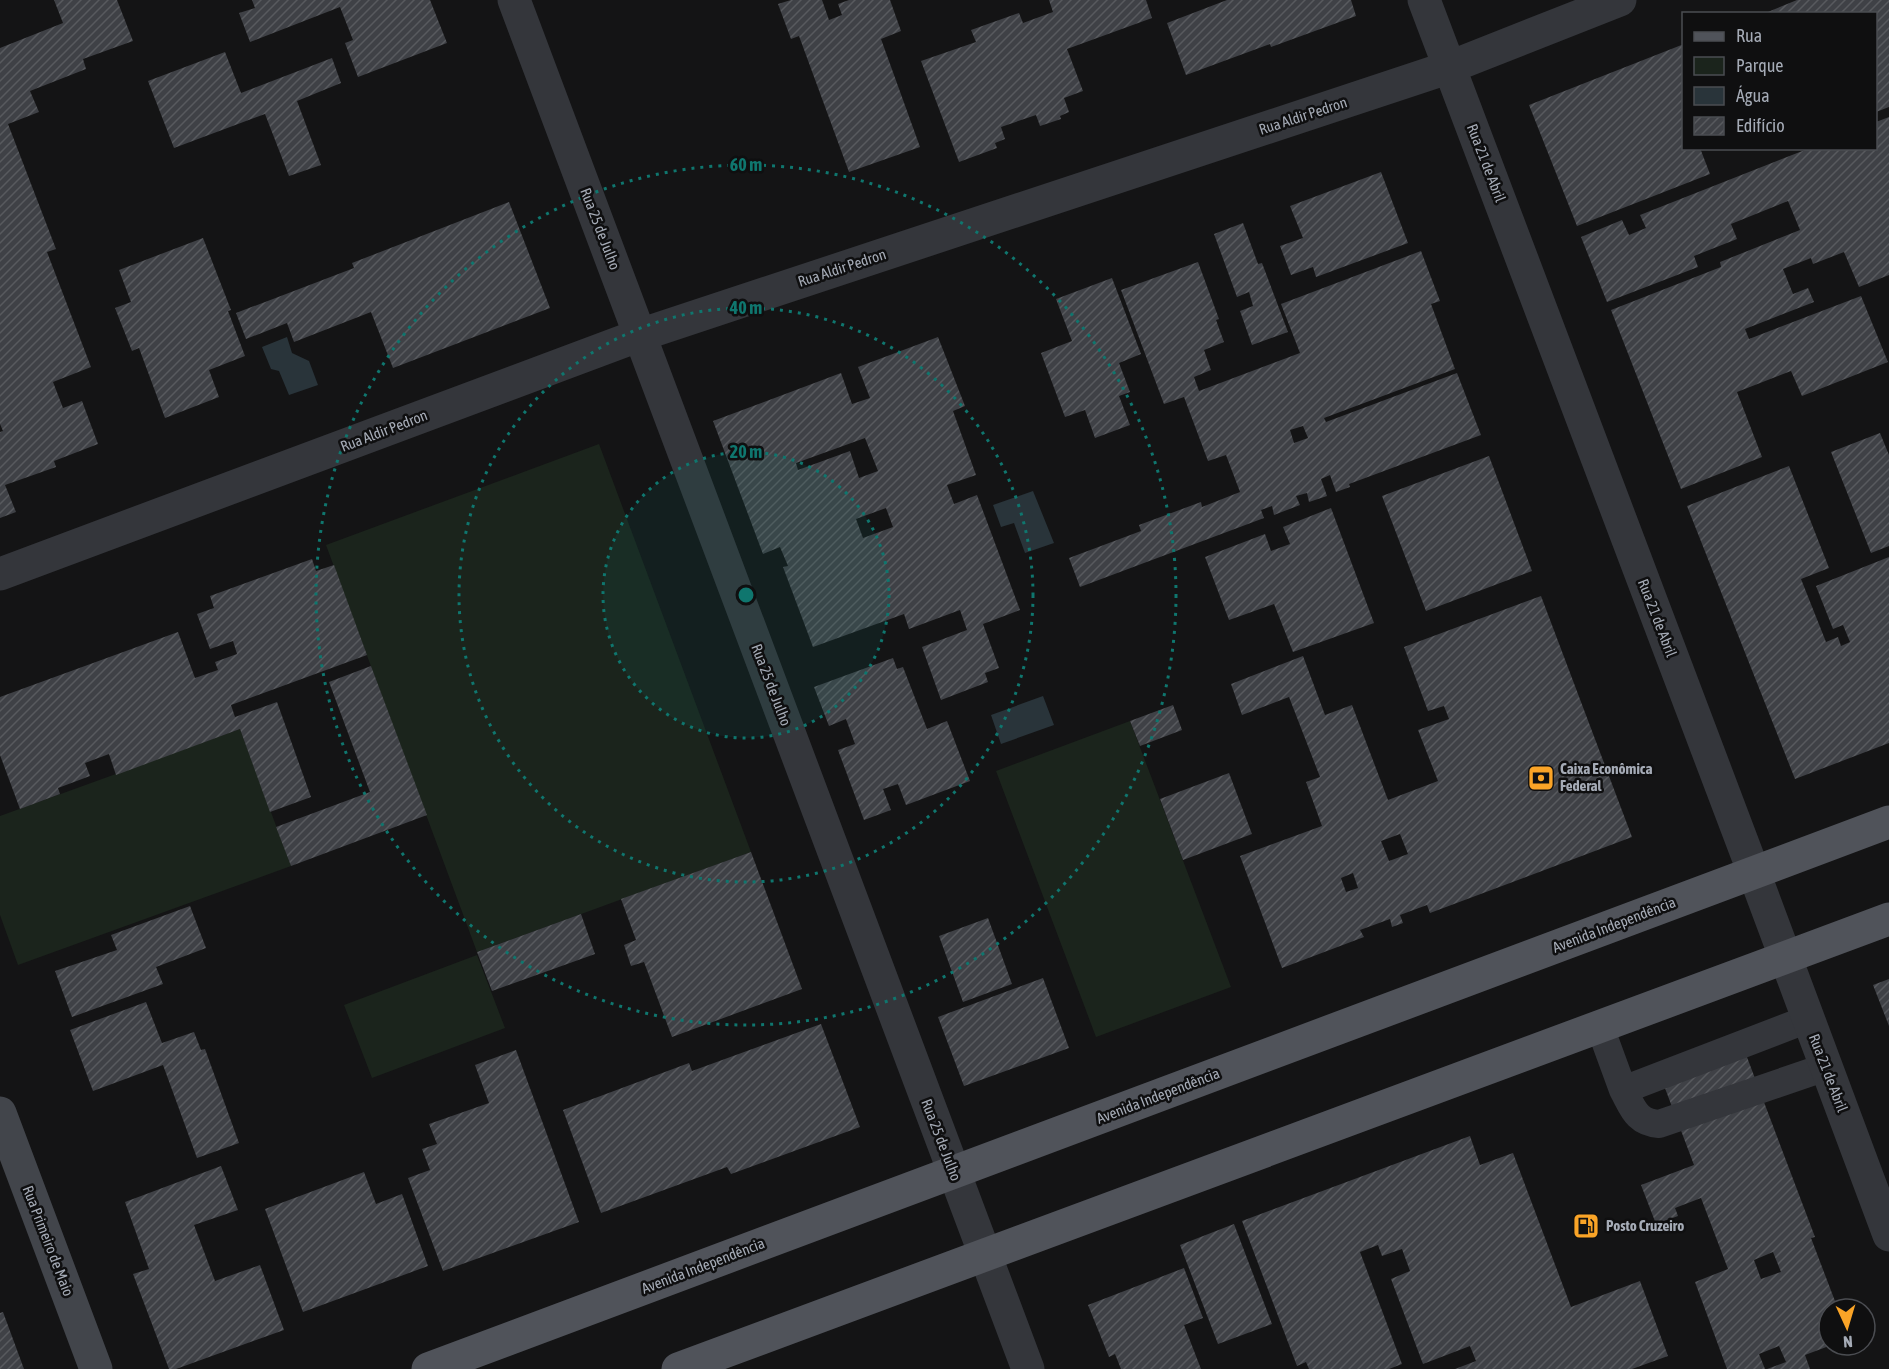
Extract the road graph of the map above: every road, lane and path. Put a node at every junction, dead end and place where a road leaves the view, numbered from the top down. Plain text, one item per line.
1 (514, 0) edge
2 (1424, 0) edge
3 (1620, 0) edge
4 (1450, 67) junction
5 (640, 335) junction
6 (0, 574) edge
7 (1889, 822) edge
8 (1754, 873) junction
9 (1889, 919) edge
10 (1785, 958) junction
11 (1808, 1019) junction
12 (1600, 1027) junction
13 (1826, 1067) junction
14 (1623, 1090) junction
15 (0, 1113) edge
16 (953, 1172) junction
17 (1889, 1235) edge
18 (985, 1254) junction
19 (96, 1369) edge
20 (428, 1369) edge
21 (678, 1369) edge
22 (1028, 1369) edge

1 - 5 street, Rua 25 de Julho
2 - 4 street, Rua 21 de Abril
3 - 4 street, Rua Aldir Pedron
4 - 5 street, Rua Aldir Pedron
4 - 8 street, Rua 21 de Abril
5 - 6 street, Rua Aldir Pedron
5 - 16 street, Rua 25 de Julho
7 - 8 main road, Avenida Independência
8 - 10 street, Rua 21 de Abril
8 - 16 main road, Avenida Independência
9 - 10 main road
10 - 11 street, Rua 21 de Abril
10 - 12 main road
11 - 13 street, Rua 21 de Abril
11 - 14 lane
12 - 14 lane
12 - 18 main road
13 - 14 lane
13 - 17 street, Rua 21 de Abril
15 - 19 street, Rua Primeiro de Maio
16 - 18 street, Rua 25 de Julho
16 - 20 main road, Avenida Independência
18 - 21 main road
18 - 22 street, Rua 25 de Julho

